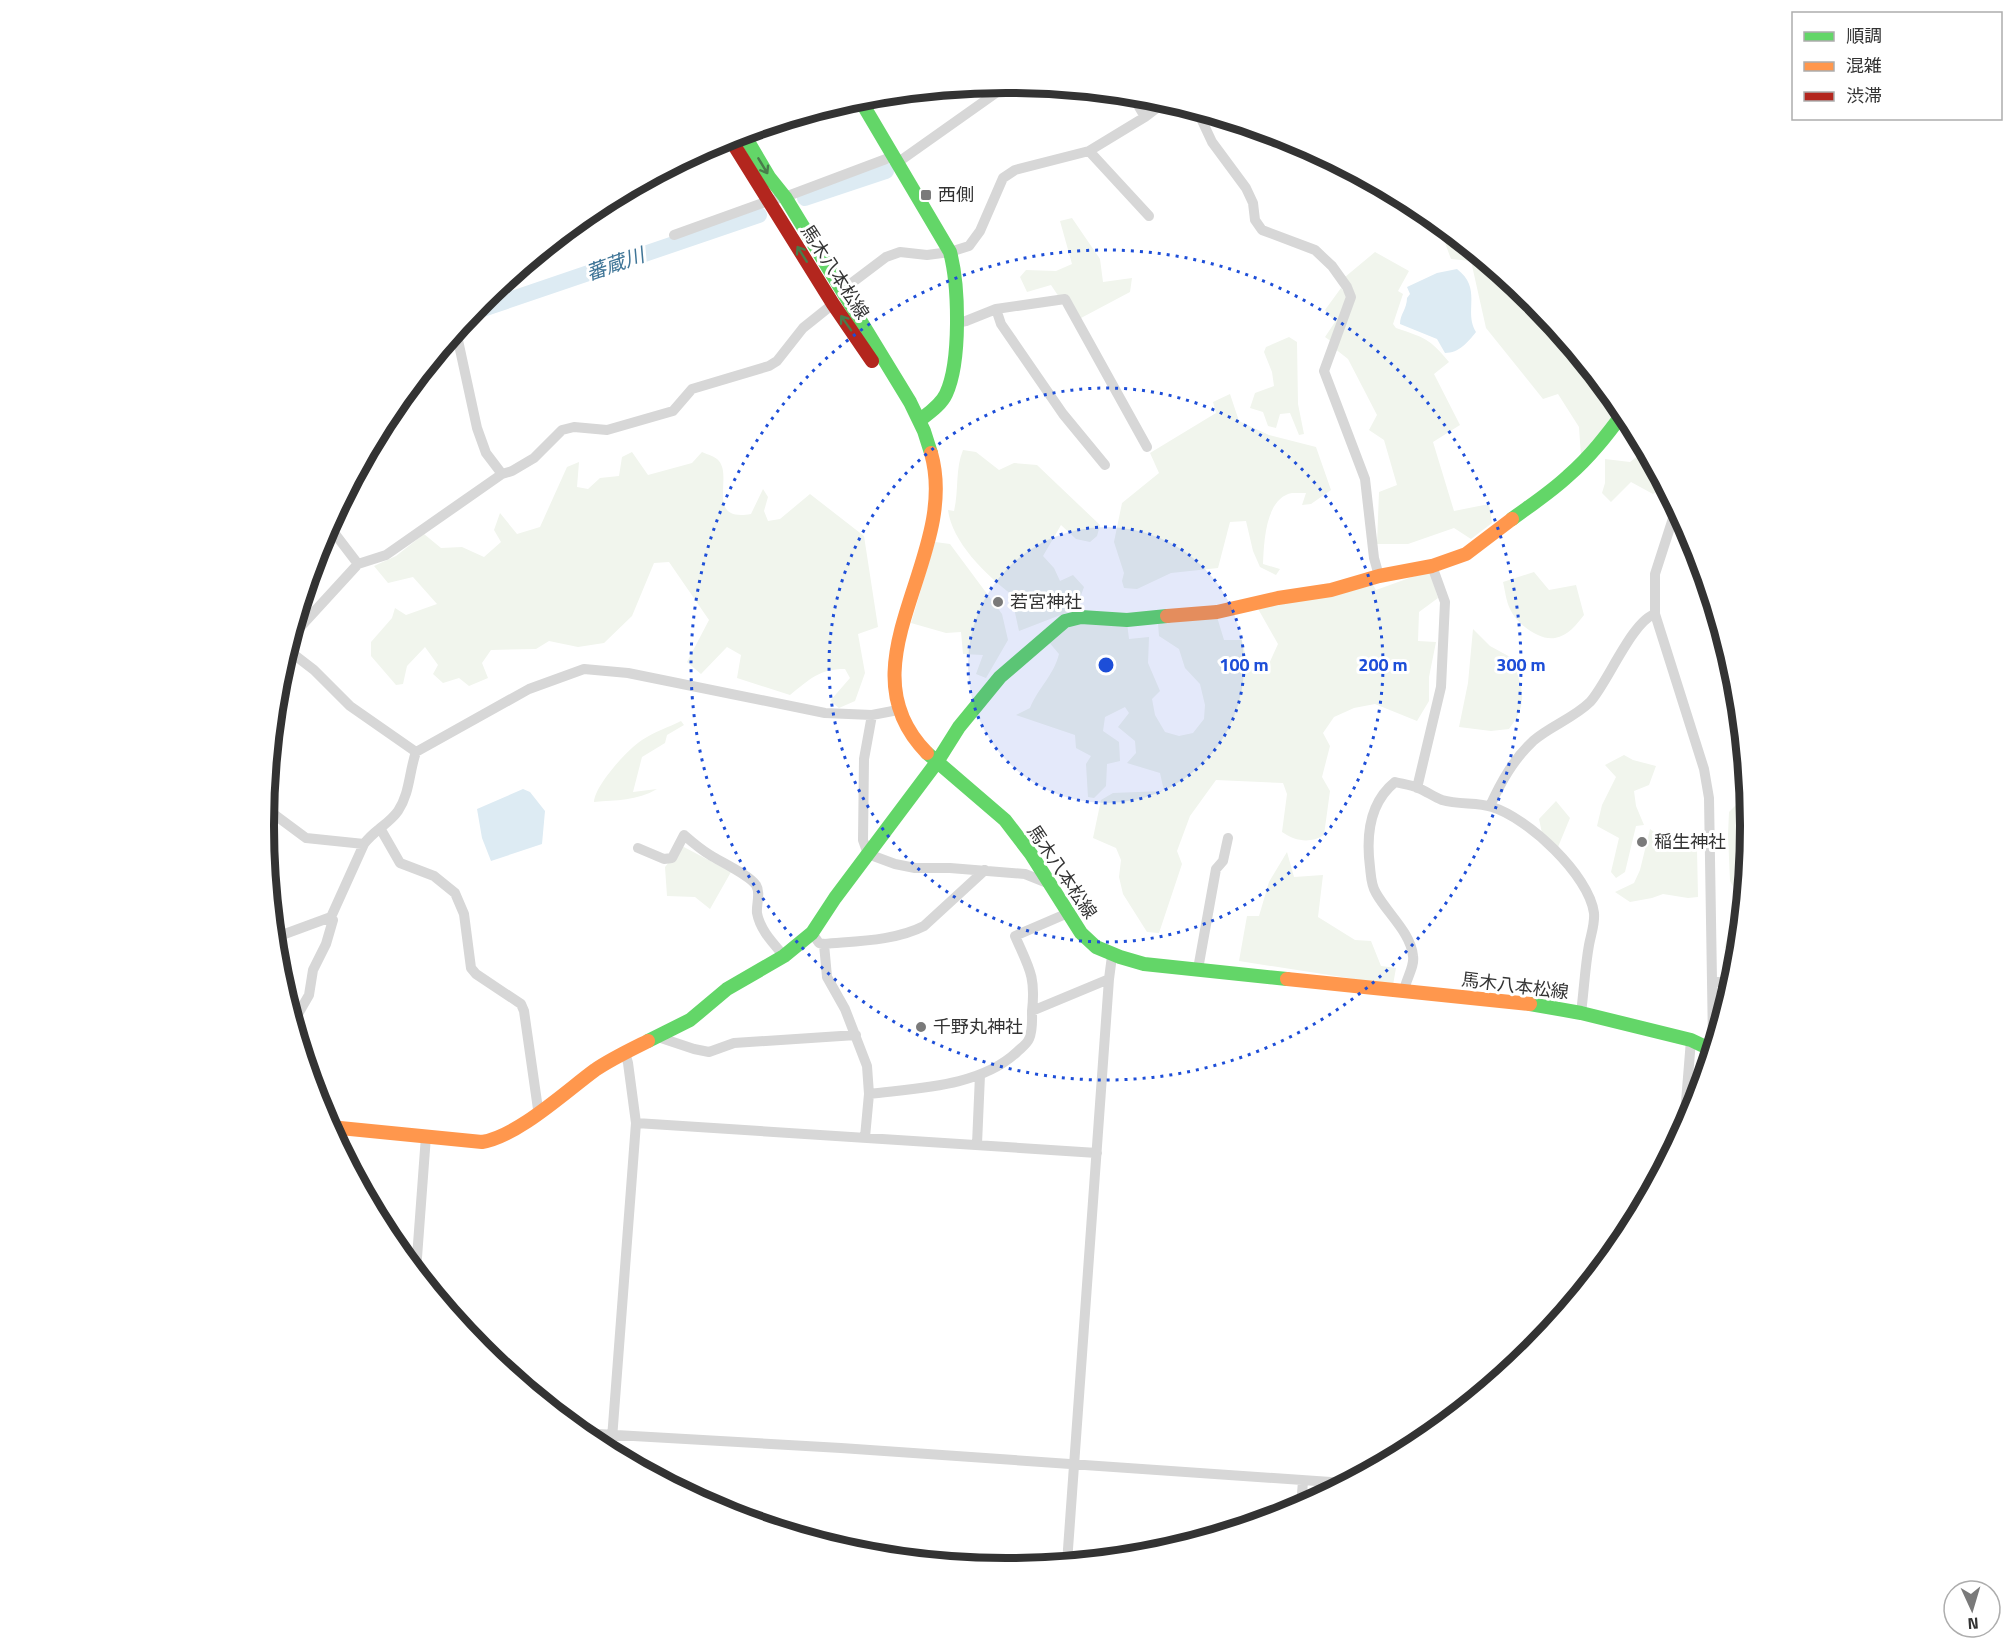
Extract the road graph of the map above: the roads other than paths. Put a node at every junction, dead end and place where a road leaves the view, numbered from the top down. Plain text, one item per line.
1 (994, 94) edge
2 (1138, 105) edge
3 (864, 107) edge
4 (1156, 108) edge
5 (1145, 117) junction
6 (1201, 119) edge
7 (747, 141) edge
8 (735, 146) edge
9 (1089, 151) junction
10 (896, 160) junction
11 (785, 197) junction
12 (768, 201) junction
13 (1149, 216) dead end
14 (674, 235) dead end
15 (951, 252) junction
16 (842, 291) junction
17 (833, 304) junction
18 (996, 309) junction
19 (956, 323) junction
20 (458, 341) edge
21 (920, 420) junction
22 (1617, 421) edge
23 (1147, 447) dead end
24 (1105, 465) dead end
25 (502, 474) junction
26 (1672, 520) edge
27 (335, 534) edge
28 (358, 564) junction
29 (1432, 566) junction
30 (1379, 576) junction
31 (1655, 615) junction
32 (302, 625) edge
33 (295, 655) edge
34 (898, 710) junction
35 (872, 715) junction
36 (416, 752) junction
37 (937, 762) junction
38 (1417, 788) junction
39 (1490, 806) junction
40 (274, 815) edge
41 (380, 828) junction
42 (1228, 838) dead end
43 (364, 844) junction
44 (638, 848) dead end
45 (868, 854) junction
46 (985, 870) junction
47 (1050, 884) junction
48 (1068, 913) junction
49 (332, 917) junction
50 (812, 933) junction
51 (283, 935) edge
52 (824, 944) junction
53 (784, 956) junction
54 (1112, 956) junction
55 (1198, 969) junction
56 (1109, 979) junction
57 (1713, 982) junction
58 (1722, 982) edge
59 (1404, 992) junction
60 (1032, 1011) junction
61 (299, 1013) edge
62 (1581, 1013) junction
63 (1713, 1022) edge
64 (659, 1035) junction
65 (856, 1035) junction
66 (1691, 1040) junction
67 (1705, 1046) edge
68 (624, 1053) junction
69 (980, 1076) junction
70 (869, 1094) junction
71 (1686, 1100) edge
72 (540, 1113) junction
73 (636, 1123) junction
74 (340, 1128) edge
75 (426, 1136) junction
76 (865, 1137) junction
77 (977, 1144) junction
78 (1097, 1153) junction
79 (417, 1258) edge
80 (599, 1434) edge
81 (613, 1435) junction
82 (612, 1442) edge
83 (1074, 1464) junction
84 (1303, 1480) junction
85 (1330, 1483) edge
86 (1302, 1495) edge
87 (1068, 1555) edge

1 - 10 street
2 - 5 street
3 - 10 street
4 - 5 street
5 - 9 street
6 - 30 street
7 -> 11 street, 馬木八本松線
8 - 12 street, 馬木八本松線
9 - 13 street
9 - 15 street
10 - 11 street
10 - 15 street
11 - 12 street
11 - 16 street, 馬木八本松線
12 - 14 street
17 -> 12 street, 馬木八本松線
15 - 16 street
15 - 19 street
16 - 21 street, 馬木八本松線
21 -> 17 street, 馬木八本松線
17 - 25 street
18 - 19 street
18 - 23 street
18 - 24 street
19 - 21 street
20 - 25 street
21 - 34 street, 馬木八本松線
22 - 29 street
25 - 28 street
26 - 31 street
27 - 28 street
28 - 32 street
29 - 30 street
29 - 38 street
30 - 37 street
31 - 39 street
31 - 57 street
33 - 36 street
34 - 35 street
34 - 37 street, 馬木八本松線
35 - 36 street
35 - 45 street
36 - 41 street
37 - 45 street
37 - 47 street, 馬木八本松線
38 - 39 street
38 - 59 street
39 - 62 street
40 - 43 street
41 - 43 street
41 - 72 street
42 - 55 street
43 - 49 street
44 - 53 street
45 - 46 street
45 - 50 street
46 - 47 street
46 - 52 street
47 - 48 street, 馬木八本松線
48 - 54 street, 馬木八本松線
48 - 60 street
49 - 51 street
49 - 61 street
50 - 52 street
50 - 53 street
52 - 65 street
53 - 64 street
54 - 55 street, 馬木八本松線
54 - 56 street
55 - 59 street, 馬木八本松線
56 - 60 street
56 - 78 street
57 - 58 street
57 - 63 street
59 - 62 street, 馬木八本松線
60 - 69 street
62 - 66 street, 馬木八本松線
64 - 65 street
64 - 68 street
65 - 70 street
66 - 67 street, 馬木八本松線
66 - 71 street
68 - 72 street
68 - 73 street
69 - 70 street
69 - 77 street
70 - 76 street
72 - 75 street
73 - 76 street
73 - 81 street
74 - 75 street
75 - 79 street
76 - 77 street
77 - 78 street
78 - 83 street
80 - 81 street
81 - 82 street
81 - 83 street
83 - 84 street
83 - 87 street
84 - 85 street
84 - 86 street

